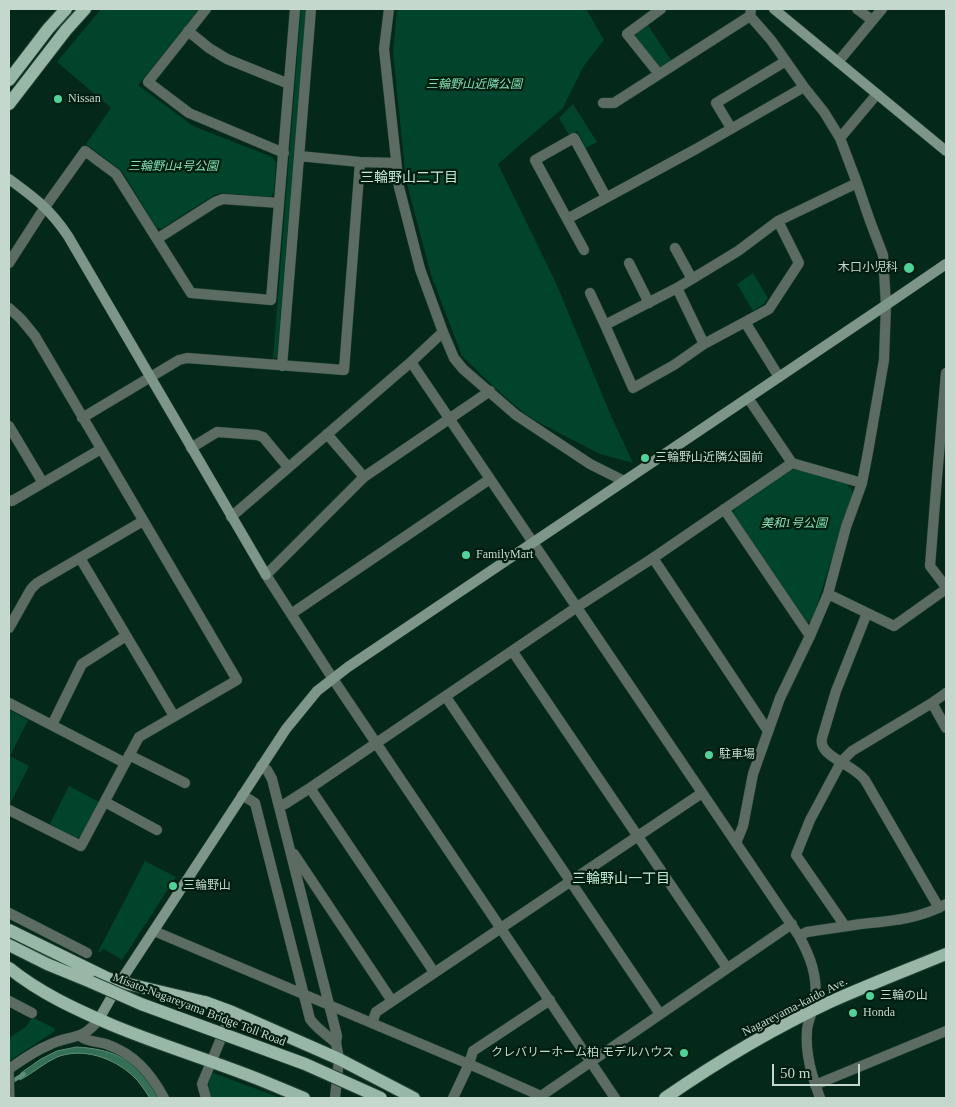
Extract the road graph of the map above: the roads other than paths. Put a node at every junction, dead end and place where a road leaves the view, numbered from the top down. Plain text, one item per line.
1 (66, 9) edge
2 (84, 9) edge
3 (206, 9) edge
4 (295, 9) edge
5 (311, 9) edge
6 (389, 9) edge
7 (661, 9) edge
8 (774, 9) edge
9 (857, 9) edge
10 (882, 9) edge
11 (750, 12) edge
12 (872, 20) junction
13 (188, 31) junction
14 (786, 61) junction
15 (838, 62) junction
16 (659, 74) junction
17 (9, 80) edge
18 (289, 84) junction
19 (804, 87) junction
20 (877, 94) junction
21 (603, 103) dead end
22 (9, 104) edge
23 (731, 128) junction
24 (840, 138) junction
25 (946, 151) edge
26 (284, 153) junction
27 (299, 156) junction
28 (360, 162) junction
29 (396, 163) junction
30 (9, 179) edge
31 (857, 182) junction
32 (606, 197) junction
33 (279, 203) junction
34 (45, 207) junction
35 (567, 219) junction
36 (778, 221) junction
37 (157, 239) junction
38 (675, 248) dead end
39 (584, 250) dead end
40 (9, 263) edge
41 (629, 263) dead end
42 (946, 264) edge
43 (692, 279) junction
44 (677, 288) junction
45 (590, 293) dead end
46 (649, 303) junction
47 (886, 306) junction
48 (9, 308) edge
49 (745, 322) junction
50 (605, 326) junction
51 (443, 332) junction
52 (704, 344) junction
53 (411, 362) junction
54 (282, 366) junction
55 (946, 373) edge
56 (150, 377) junction
57 (779, 377) junction
58 (490, 391) junction
59 (748, 398) junction
60 (82, 418) junction
61 (451, 419) junction
62 (9, 426) edge
63 (327, 434) junction
64 (191, 448) junction
65 (100, 449) junction
66 (792, 463) junction
67 (288, 467) junction
68 (364, 477) junction
69 (490, 479) junction
70 (624, 481) junction
71 (43, 483) junction
72 (862, 483) junction
73 (9, 500) edge
74 (724, 509) junction
75 (231, 517) junction
76 (143, 521) junction
77 (533, 542) junction
78 (80, 558) junction
79 (653, 558) junction
80 (266, 575) junction
81 (946, 588) edge
82 (828, 594) junction
83 (577, 607) junction
84 (12, 612) edge
85 (867, 613) junction
86 (290, 614) junction
87 (9, 628) edge
88 (126, 636) junction
89 (810, 636) junction
90 (513, 652) junction
91 (333, 679) junction
92 (946, 693) edge
93 (446, 696) junction
94 (9, 703) edge
95 (932, 703) junction
96 (174, 716) junction
97 (52, 725) junction
98 (946, 728) edge
99 (768, 731) junction
100 (377, 743) junction
101 (127, 759) junction
102 (841, 762) junction
103 (261, 766) junction
104 (185, 783) dead end
105 (310, 788) junction
106 (702, 793) junction
107 (242, 795) junction
108 (105, 802) junction
109 (279, 805) junction
110 (9, 810) edge
111 (157, 830) dead end
112 (637, 836) junction
113 (736, 843) junction
114 (290, 849) junction
115 (570, 882) junction
116 (943, 906) edge
117 (9, 913) edge
118 (792, 924) junction
119 (845, 926) junction
120 (501, 928) junction
121 (9, 930) edge
122 (154, 931) junction
123 (799, 936) junction
124 (9, 945) edge
125 (87, 953) dead end
126 (946, 954) edge
127 (9, 968) edge
128 (727, 968) junction
129 (434, 972) junction
130 (120, 982) junction
131 (303, 994) junction
132 (550, 1000) junction
133 (9, 1001) edge
134 (392, 1001) junction
135 (329, 1005) junction
136 (232, 1012) junction
137 (811, 1012) junction
138 (32, 1013) dead end
139 (660, 1014) junction
140 (99, 1019) junction
141 (372, 1023) junction
142 (946, 1031) edge
143 (80, 1036) junction
144 (336, 1043) junction
145 (338, 1059) junction
146 (211, 1062) junction
147 (591, 1062) junction
148 (469, 1064) junction
149 (9, 1068) edge
150 (816, 1085) junction
151 (11, 1098) edge
152 (164, 1098) edge
153 (206, 1098) edge
154 (304, 1098) edge
155 (336, 1098) edge
156 (381, 1098) edge
157 (414, 1098) edge
158 (453, 1098) edge
159 (615, 1098) edge
160 (664, 1098) edge
161 (820, 1098) edge

1 - 17 main road
2 - 22 main road
3 - 13 street
4 - 18 street
5 - 27 street
6 - 29 street
7 - 16 street
8 - 15 street
9 - 12 street
10 - 12 street
11 - 14 street
11 - 16 street
12 - 15 street
13 - 18 street
13 - 26 street
14 - 19 street
14 - 23 street
15 - 20 street
16 - 21 street
18 - 26 street
19 - 23 street
19 - 24 street
20 - 24 street
20 - 25 street
23 - 32 street
24 - 31 street
26 - 33 street
27 - 28 street
27 - 54 street
28 - 29 street
28 - 54 street
29 - 51 street
30 - 34 street
31 - 36 street
31 - 47 street
32 - 35 street
32 - 35 street
33 - 37 street
33 - 37 street
34 - 37 street
34 - 40 street
34 - 56 street
35 - 39 street
36 - 43 street
36 - 49 street
38 - 43 street
41 - 46 street
42 - 47 street
43 - 44 street
44 - 46 street
44 - 52 street
45 - 50 street
46 - 50 street
47 - 57 street
47 - 72 street
48 - 60 street
49 - 52 street
49 - 57 street
50 - 52 street
51 - 53 street
51 - 58 street
53 - 61 street
53 - 63 street
54 - 56 street
55 - 81 street
56 - 60 street
56 - 64 street
57 - 59 street
58 - 61 street
58 - 70 street
59 - 66 street
59 - 70 street
60 - 65 street
61 - 68 street
61 - 69 street
62 - 71 street
63 - 67 street
63 - 68 street
64 - 67 street
64 - 75 street
65 - 71 street
65 - 76 street
66 - 72 street
66 - 74 street
67 - 75 street
68 - 80 street
69 - 77 street
69 - 86 street
70 - 77 street
71 - 73 street
72 - 82 street
74 - 79 street
74 - 89 street
75 - 80 street
76 - 78 street
76 - 96 street
77 - 83 street
77 - 91 street
78 - 84 street
78 - 88 street
79 - 83 street
79 - 99 street
80 - 86 street
81 - 85 street
82 - 85 street
82 - 89 street
83 - 90 street
83 - 106 street
84 - 87 street
85 - 102 street
86 - 91 street
88 - 96 street
88 - 97 street
89 - 99 street
90 - 93 street
90 - 112 street
91 - 100 street
91 - 103 street
92 - 95 street
93 - 100 street
93 - 115 street
94 - 97 street
95 - 98 street
95 - 102 street
96 - 101 street
97 - 101 street
99 - 113 street
100 - 105 street
100 - 120 street
101 - 104 street
101 - 108 street
102 - 116 street
102 - 119 street
103 - 107 street
103 - 109 street
105 - 109 street
105 - 129 street
106 - 112 street
106 - 113 street
107 - 122 street
107 - 131 street
108 - 110 street
108 - 111 street
109 - 114 street
112 - 115 street
112 - 128 street
113 - 118 street
114 - 134 street
114 - 135 street
115 - 120 street
115 - 139 street
116 - 119 street
117 - 125 street
118 - 123 street
118 - 128 street
119 - 123 street
120 - 129 street
120 - 132 street
121 - 130 main road
122 - 130 street
122 - 131 street
123 - 137 street
124 - 156 main road, Misato-Nagareyama Bridge Toll Road, bridge
126 - 137 main road, Nagareyama-kaido Ave.
127 - 140 main road
128 - 139 street
129 - 134 street
130 - 136 main road
130 - 140 street
131 - 135 street
131 - 144 street
132 - 147 street
132 - 148 street
133 - 138 street
134 - 141 street
135 - 141 street
135 - 144 street
136 - 145 main road
136 - 146 street
137 - 150 street
137 - 160 main road, Nagareyama-kaido Ave.
139 - 147 street
140 - 143 street
140 - 146 main road
141 - 148 street
142 - 150 street
143 - 149 street
143 - 152 street
144 - 145 street
145 - 155 street
145 - 157 main road
146 - 153 street
146 - 154 main road
147 - 148 street
147 - 159 street
148 - 158 street
149 - 151 lane
150 - 161 street

